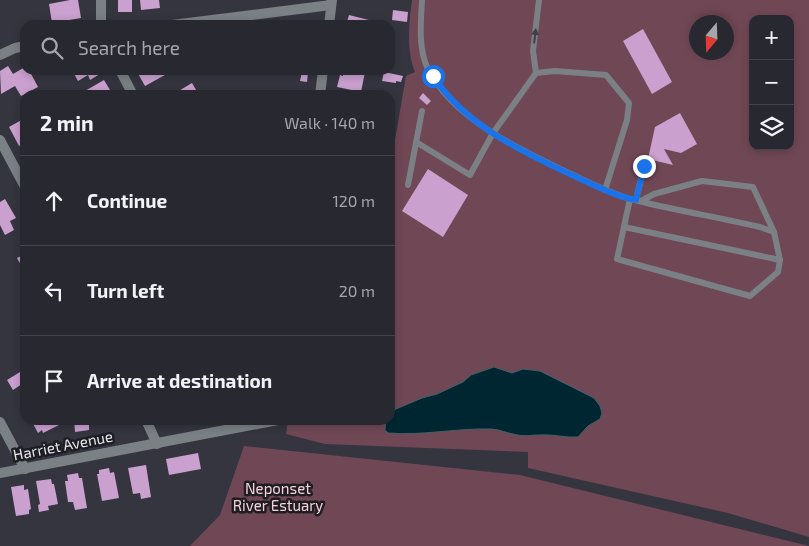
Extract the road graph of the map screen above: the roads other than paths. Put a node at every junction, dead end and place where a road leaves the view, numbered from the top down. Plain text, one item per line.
1 (101, 0) edge
2 (422, 0) edge
3 (539, 0) edge
4 (332, 2) edge
5 (101, 20) edge
6 (207, 20) edge
7 (330, 20) edge
8 (20, 47) edge
9 (0, 55) edge
10 (536, 73) junction
11 (123, 75) edge
12 (322, 75) edge
13 (130, 90) edge
14 (321, 90) edge
15 (422, 111) dead end
16 (493, 133) junction
17 (0, 140) edge
18 (416, 142) junction
19 (644, 166) dead end
20 (20, 178) edge
21 (408, 185) dead end
22 (605, 190) junction
23 (635, 200) junction
24 (624, 226) junction
25 (774, 232) junction
26 (780, 260) junction
27 (0, 422) edge
28 (148, 425) edge
29 (253, 425) edge
30 (157, 444) junction
31 (25, 468) junction
32 (0, 473) edge

1 - 5 street
2 - 16 lane
10 -> 3 lane
4 - 6 street
4 - 7 street
8 - 9 street
10 - 16 lane
10 - 22 lane
11 - 13 street
12 - 14 street
15 - 18 lane
16 - 18 lane
16 - 22 lane
17 - 20 street
18 - 21 lane
19 - 23 lane
22 - 23 lane
23 - 24 lane
23 - 25 lane
23 - 25 lane
24 - 26 lane
24 - 26 lane
25 - 26 lane
27 - 31 street
28 - 30 street
29 - 30 street, Harriet Avenue
30 - 31 street, Harriet Avenue
31 - 32 street, Harriet Avenue

